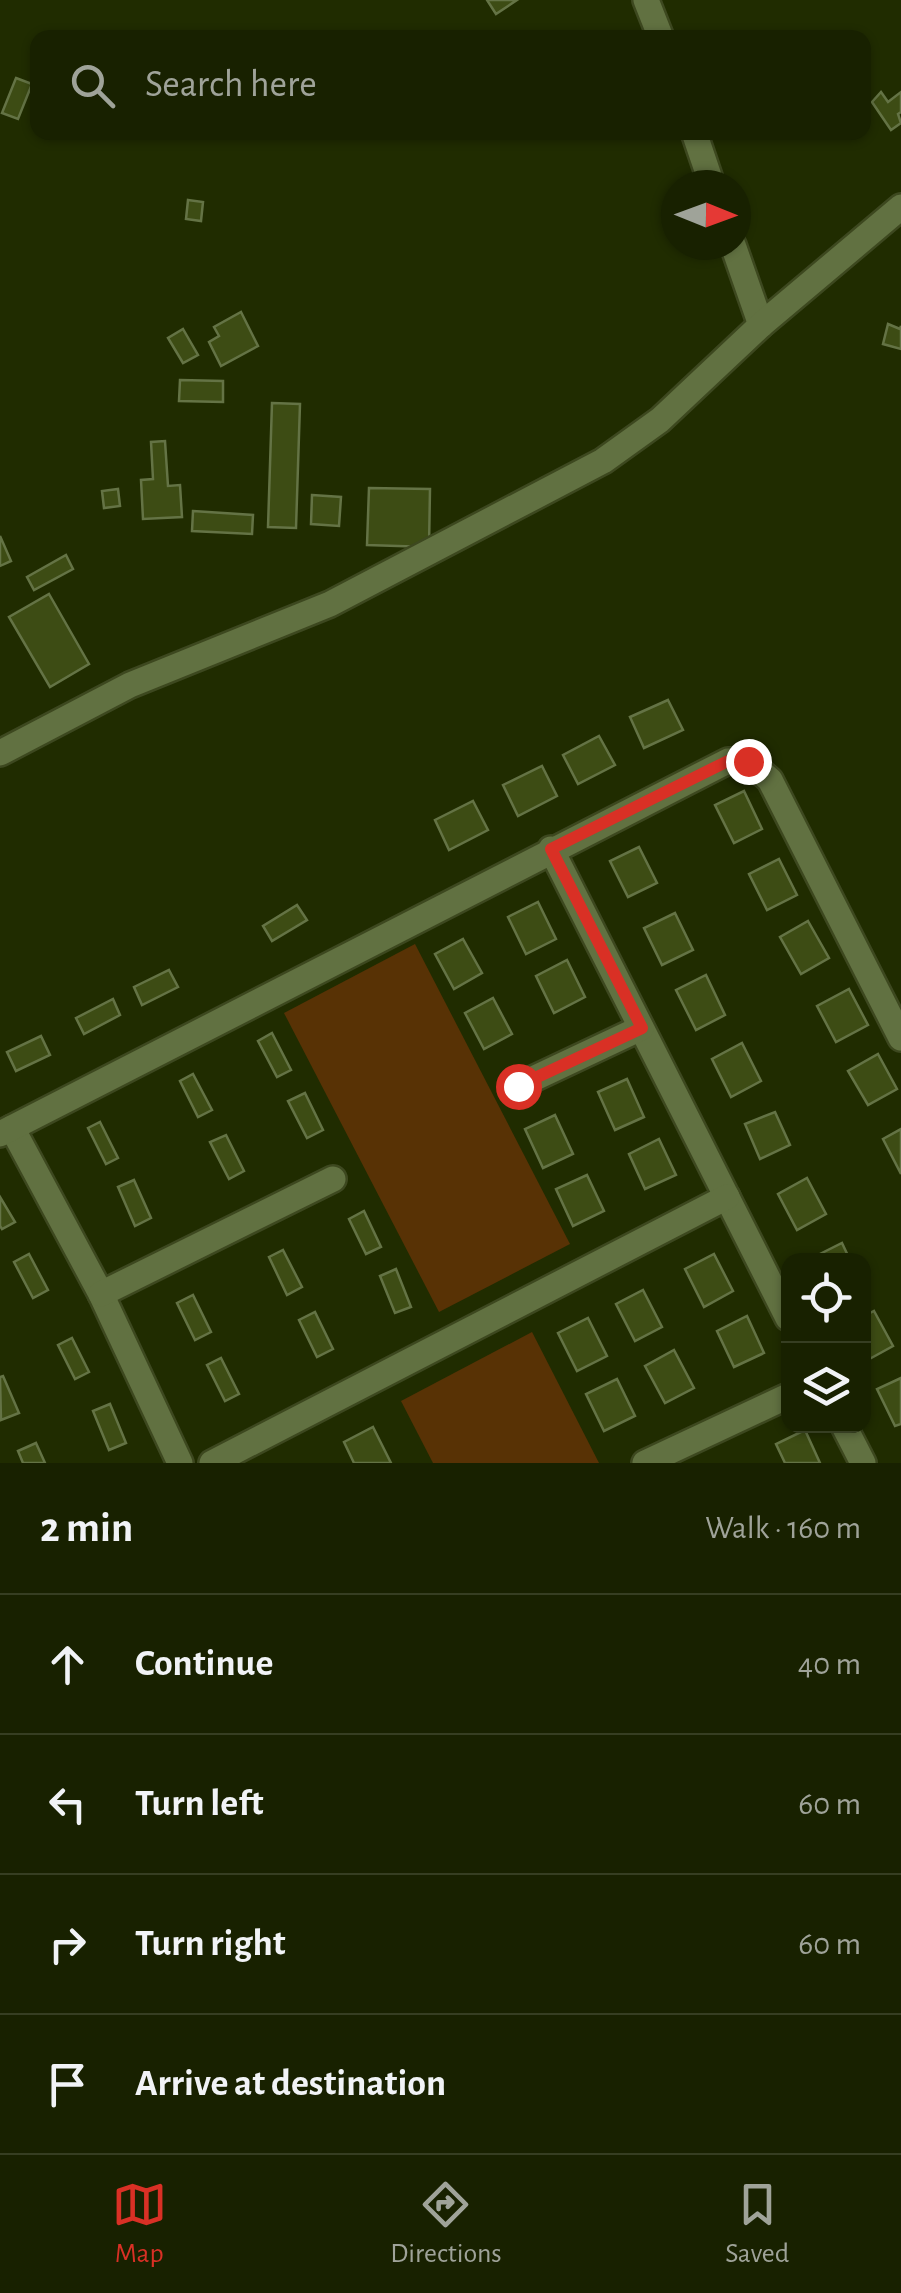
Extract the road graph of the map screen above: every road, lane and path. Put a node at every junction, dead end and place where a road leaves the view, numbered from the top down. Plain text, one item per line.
1 (646, 0) edge
2 (658, 30) edge
3 (697, 140) edge
4 (707, 170) edge
5 (901, 207) edge
6 (738, 260) edge
7 (761, 325) junction
8 (0, 752) edge
9 (551, 849) junction
10 (642, 1028) junction
11 (901, 1038) edge
12 (518, 1086) dead end
13 (6, 1131) edge
14 (333, 1179) dead end
15 (726, 1197) junction
16 (101, 1294) junction
17 (781, 1304) edge
18 (781, 1399) edge
19 (848, 1433) edge
20 (180, 1463) edge
21 (212, 1463) edge
22 (645, 1463) edge
23 (863, 1463) edge

1 - 2 street
3 - 4 street
5 - 7 street
6 - 7 street
7 - 8 street
9 - 10 street
9 - 11 street
9 - 13 street
10 - 12 street
10 - 15 street
13 - 16 street
14 - 16 street
15 - 17 street
15 - 21 street
16 - 20 street
18 - 22 street
19 - 23 street

